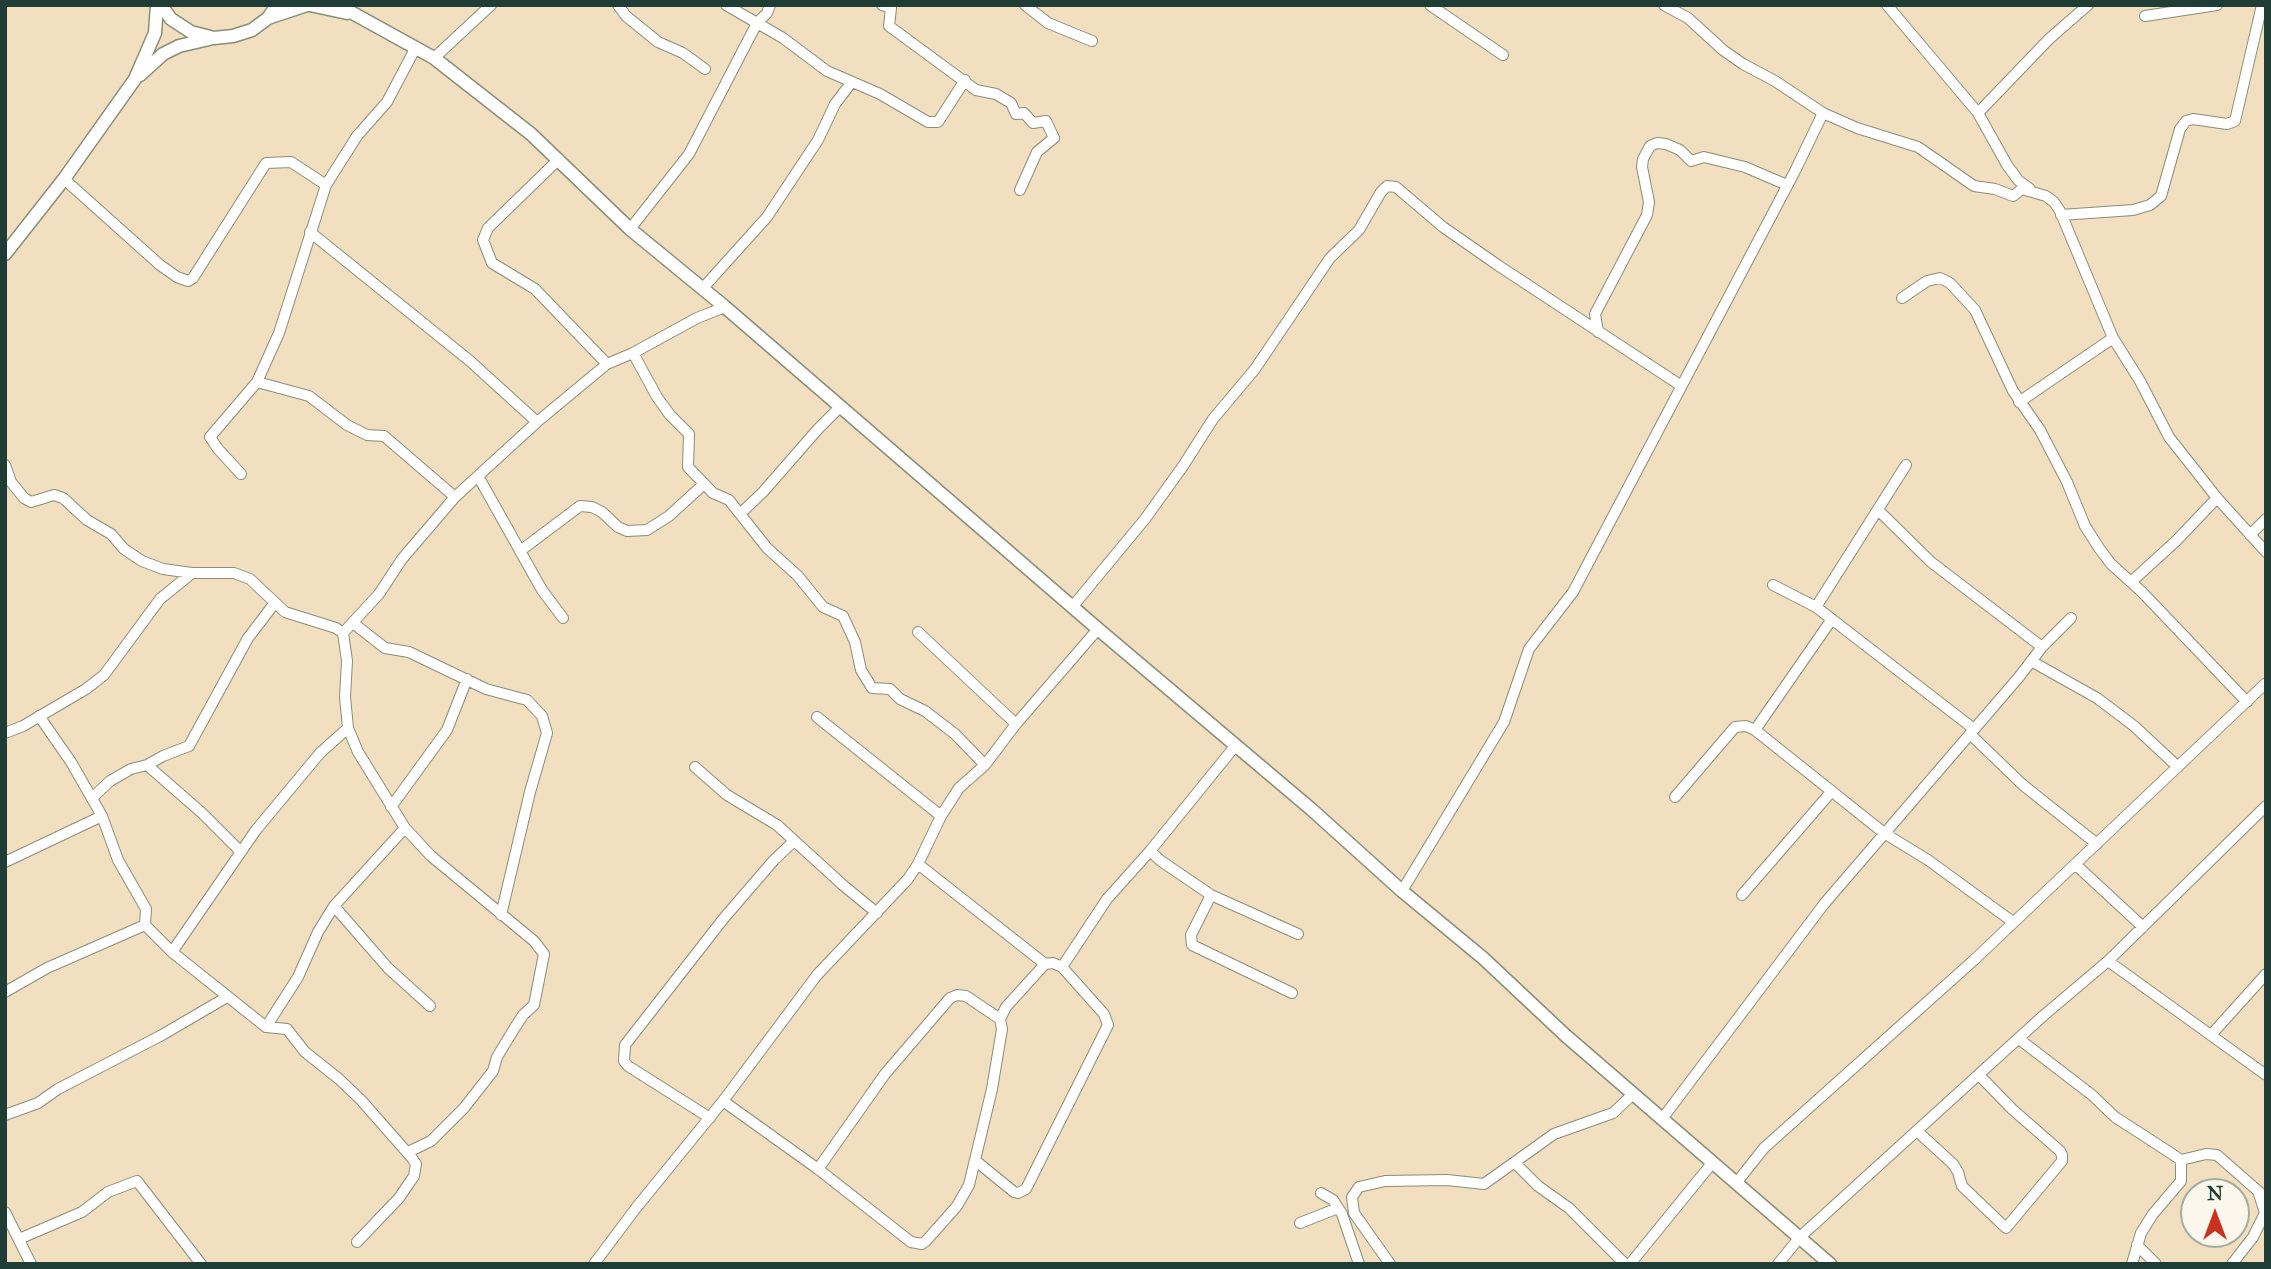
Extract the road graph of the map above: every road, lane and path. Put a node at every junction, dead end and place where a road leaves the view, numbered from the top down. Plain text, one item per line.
1 (159, 5) edge
2 (277, 5) edge
3 (308, 5) edge
4 (338, 5) edge
5 (491, 5) edge
6 (618, 5) edge
7 (726, 5) edge
8 (771, 5) edge
9 (882, 5) edge
10 (1025, 5) edge
11 (1430, 5) edge
12 (1664, 5) edge
13 (1887, 5) edge
14 (2088, 5) edge
15 (2217, 5) edge
16 (2262, 5) edge
17 (351, 14) junction
18 (2145, 16) dead end
19 (268, 18) junction
20 (757, 23) junction
21 (214, 38) junction
22 (1092, 41) dead end
23 (416, 47) junction
24 (1503, 55) dead end
25 (434, 58) junction
26 (705, 69) dead end
27 (135, 79) junction
28 (964, 80) junction
29 (850, 83) junction
30 (1823, 113) junction
31 (1978, 113) junction
32 (1983, 135) dead end
33 (559, 159) junction
34 (64, 178) junction
35 (326, 185) junction
36 (1787, 185) junction
37 (1020, 190) dead end
38 (2034, 192) junction
39 (2061, 215) junction
40 (630, 229) junction
41 (310, 232) junction
42 (5, 254) edge
43 (703, 288) junction
44 (1902, 298) dead end
45 (725, 307) junction
46 (1599, 333) junction
47 (2113, 338) junction
48 (633, 353) junction
49 (607, 364) junction
50 (257, 382) junction
51 (1680, 385) junction
52 (2019, 402) junction
53 (840, 407) junction
54 (537, 422) junction
55 (5, 465) edge
56 (1906, 465) dead end
57 (241, 474) dead end
58 (478, 476) junction
59 (704, 484) junction
60 (455, 497) junction
61 (2217, 498) junction
62 (1878, 510) junction
63 (741, 513) junction
64 (2266, 519) edge
65 (2250, 535) junction
66 (520, 551) junction
67 (2266, 552) edge
68 (192, 573) junction
69 (2131, 582) junction
70 (1773, 585) dead end
71 (274, 604) junction
72 (1073, 606) junction
73 (1816, 607) junction
74 (563, 618) dead end
75 (2071, 618) dead end
76 (1832, 619) junction
77 (353, 623) junction
78 (1098, 629) junction
79 (918, 632) dead end
80 (343, 633) junction
81 (2042, 647) junction
82 (2031, 661) junction
83 (467, 679) junction
84 (2266, 683) edge
85 (2247, 702) junction
86 (39, 716) junction
87 (817, 717) dead end
88 (1016, 724) junction
89 (348, 728) junction
90 (1755, 730) junction
91 (1972, 732) junction
92 (5, 733) edge
93 (1236, 745) junction
94 (147, 765) junction
95 (985, 765) junction
96 (695, 767) dead end
97 (2178, 767) junction
98 (1832, 791) junction
99 (1675, 797) dead end
100 (92, 798) junction
101 (2266, 806) edge
102 (391, 807) junction
103 (102, 816) junction
104 (941, 816) junction
105 (405, 828) junction
106 (1884, 833) junction
107 (794, 841) junction
108 (2096, 844) junction
109 (1150, 851) junction
110 (241, 852) junction
111 (5, 862) edge
112 (918, 864) junction
113 (2075, 864) junction
114 (1402, 891) junction
115 (1211, 895) junction
116 (1742, 895) dead end
117 (334, 906) junction
118 (877, 913) junction
119 (501, 915) junction
120 (2013, 922) junction
121 (145, 925) junction
122 (2143, 927) junction
123 (1298, 934) dead end
124 (172, 952) junction
125 (2108, 961) junction
126 (1045, 964) junction
127 (1062, 967) junction
128 (2266, 974) edge
129 (5, 992) edge
130 (1292, 993) dead end
131 (227, 997) junction
132 (430, 1006) dead end
133 (1000, 1019) junction
134 (266, 1027) junction
135 (2211, 1035) junction
136 (2019, 1039) junction
137 (1979, 1075) junction
138 (2266, 1075) edge
139 (1633, 1094) junction
140 (723, 1101) junction
141 (5, 1115) edge
142 (709, 1118) junction
143 (1662, 1119) junction
144 (1917, 1132) junction
145 (408, 1152) junction
146 (2181, 1160) junction
147 (976, 1161) junction
148 (1713, 1162) junction
149 (1515, 1163) junction
150 (818, 1169) junction
151 (1737, 1182) junction
152 (1321, 1193) dead end
153 (2262, 1195) edge
154 (1338, 1208) junction
155 (5, 1212) edge
156 (1300, 1223) dead end
157 (1800, 1237) junction
158 (19, 1239) junction
159 (357, 1242) dead end
160 (2137, 1245) junction
161 (31, 1264) edge
162 (201, 1264) edge
163 (594, 1264) edge
164 (1359, 1264) edge
165 (1390, 1264) edge
166 (1625, 1264) edge
167 (1630, 1264) edge
168 (1778, 1264) edge
169 (1829, 1264) edge
170 (2132, 1264) edge
171 (2156, 1264) edge
172 (2232, 1264) edge

1 - 21 main road
1 - 27 main road
2 - 19 main road
3 - 17 main road
3 - 19 main road
4 - 17 main road
5 - 25 street
6 - 26 street
7 - 20 street
8 - 20 street
9 - 28 street
10 - 22 street
11 - 24 street
12 - 30 street
13 - 31 street
14 - 31 street
15 - 18 street
16 - 39 street
17 - 23 main road
19 - 21 main road
20 - 29 street
20 - 40 street
21 - 27 main road
23 - 25 main road
23 - 35 street
25 - 33 main road
27 - 34 main road
28 - 29 street
28 - 37 street
29 - 43 street
30 - 36 street
30 - 38 street
31 - 32 street
31 - 38 street
33 - 40 main road
33 - 49 street
34 - 35 street
34 - 42 main road
35 - 41 street
36 - 46 street
36 - 51 street
38 - 39 street
39 - 47 street
40 - 43 main road
41 - 50 street
41 - 54 street
43 - 45 main road
44 - 52 street
45 - 48 street
45 - 53 main road
46 - 51 street
46 - 72 street
47 - 52 street
47 - 61 street
48 - 49 street
48 - 59 street
49 - 54 street
50 - 57 street
50 - 60 street
51 - 114 street
52 - 69 street
53 - 63 street
53 - 72 main road
54 - 58 street
55 - 68 street
56 - 62 street
58 - 60 street
58 - 66 street
59 - 63 street
59 - 66 street
60 - 77 street
61 - 65 street
61 - 69 street
62 - 73 street
62 - 81 street
63 - 95 street
64 - 65 street
65 - 67 street
66 - 74 street
68 - 71 street
68 - 86 street
69 - 85 street
70 - 73 street
71 - 80 street
71 - 94 street
72 - 78 main road
73 - 76 street
75 - 81 street
76 - 90 street
76 - 91 street
77 - 80 street
77 - 83 street
78 - 88 street
78 - 93 main road
79 - 88 street
80 - 89 street
81 - 82 street
82 - 91 street
82 - 97 street
83 - 102 street
83 - 119 street
84 - 85 street
85 - 97 street
86 - 92 street
86 - 100 street
87 - 104 street
88 - 95 street
89 - 102 street
89 - 110 street
90 - 98 street
90 - 99 street
91 - 106 street
91 - 108 street
93 - 109 street
93 - 114 main road
94 - 100 street
94 - 110 street
95 - 104 street
96 - 107 street
97 - 108 street
98 - 106 street
98 - 116 street
100 - 103 street
101 - 122 street
102 - 105 street
103 - 111 street
103 - 121 street
104 - 112 street
105 - 117 street
105 - 119 street
106 - 120 street
106 - 143 street
107 - 118 street
107 - 142 street
108 - 113 street
109 - 115 street
109 - 127 street
110 - 124 street
112 - 118 street
112 - 126 street
113 - 120 street
113 - 122 street
114 - 139 main road
115 - 123 street
115 - 130 street
117 - 132 street
117 - 134 street
118 - 140 street
119 - 145 street
120 - 151 street
121 - 124 street
121 - 129 street
122 - 125 street
124 - 131 street
125 - 135 street
125 - 136 street
126 - 127 street
126 - 133 street
127 - 147 street
128 - 135 street
131 - 134 street
131 - 141 street
133 - 147 street
133 - 150 street
134 - 145 street
135 - 138 street
136 - 137 street
136 - 146 street
137 - 144 street
137 - 144 street
139 - 143 main road
139 - 149 street
140 - 142 street
140 - 150 street
142 - 163 street
143 - 148 main road
144 - 157 street
145 - 159 street
146 - 153 street
146 - 160 street
147 - 150 street
148 - 151 main road
148 - 167 street
149 - 165 street
149 - 166 street
151 - 157 main road
152 - 154 street
153 - 172 street
154 - 156 street
154 - 164 street
155 - 158 street
157 - 168 street
157 - 169 main road
158 - 161 street
158 - 162 street
160 - 170 street
160 - 171 street

